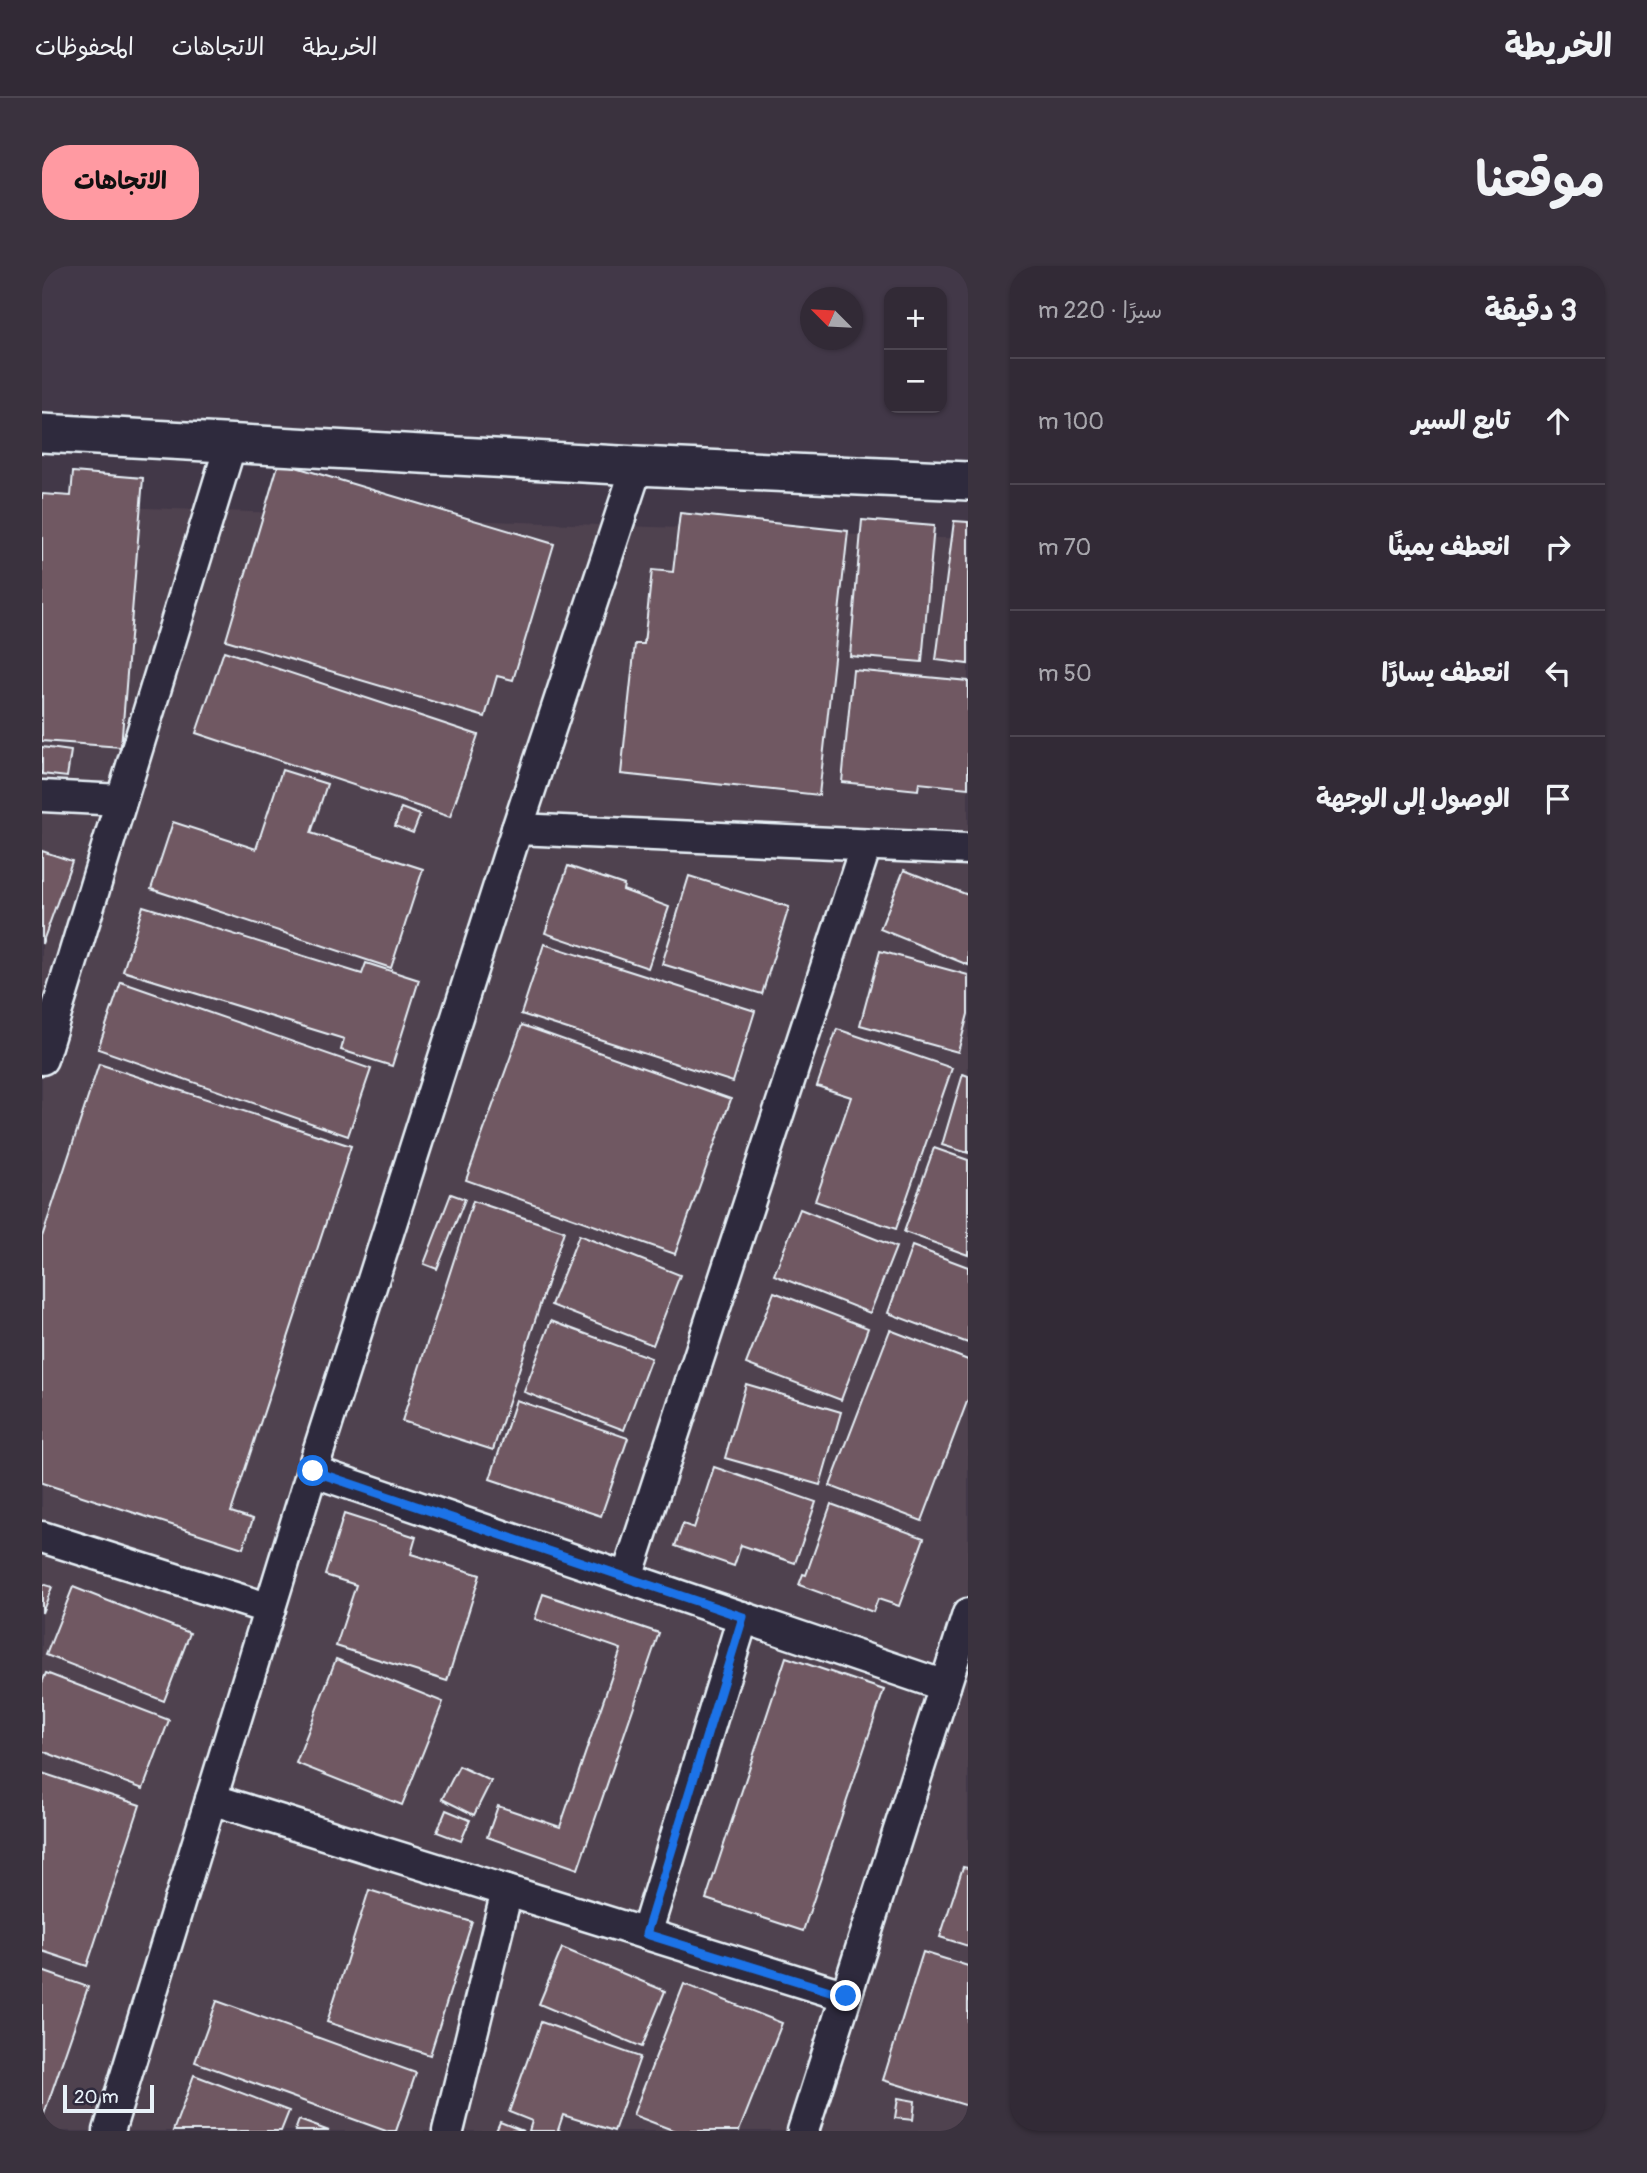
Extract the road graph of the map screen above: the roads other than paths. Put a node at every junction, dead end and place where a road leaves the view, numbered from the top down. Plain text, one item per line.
1 (42, 433) edge
2 (231, 443) junction
3 (637, 467) junction
4 (968, 481) edge
5 (42, 796) edge
6 (121, 800) junction
7 (517, 829) junction
8 (866, 845) junction
9 (968, 849) edge
10 (42, 1059) edge
11 (313, 1471) junction
12 (42, 1537) edge
13 (627, 1577) junction
14 (270, 1609) junction
15 (968, 1614) edge
16 (743, 1617) junction
17 (945, 1686) junction
18 (211, 1799) junction
19 (507, 1891) junction
20 (646, 1934) junction
21 (846, 1996) junction
22 (109, 2131) edge
23 (448, 2131) edge
24 (803, 2131) edge

1 - 2 street
2 - 3 street
2 - 6 street
3 - 4 street
3 - 7 street
5 - 6 street
6 - 10 street
7 - 8 street
7 - 11 street
8 - 9 street
8 - 13 street
11 - 13 street
11 - 14 street
12 - 14 street
13 - 16 street
14 - 18 street
15 - 17 street
16 - 17 street
16 - 20 street
17 - 21 street
18 - 19 street
18 - 22 street
19 - 20 street
19 - 23 street
20 - 21 street
21 - 24 street

